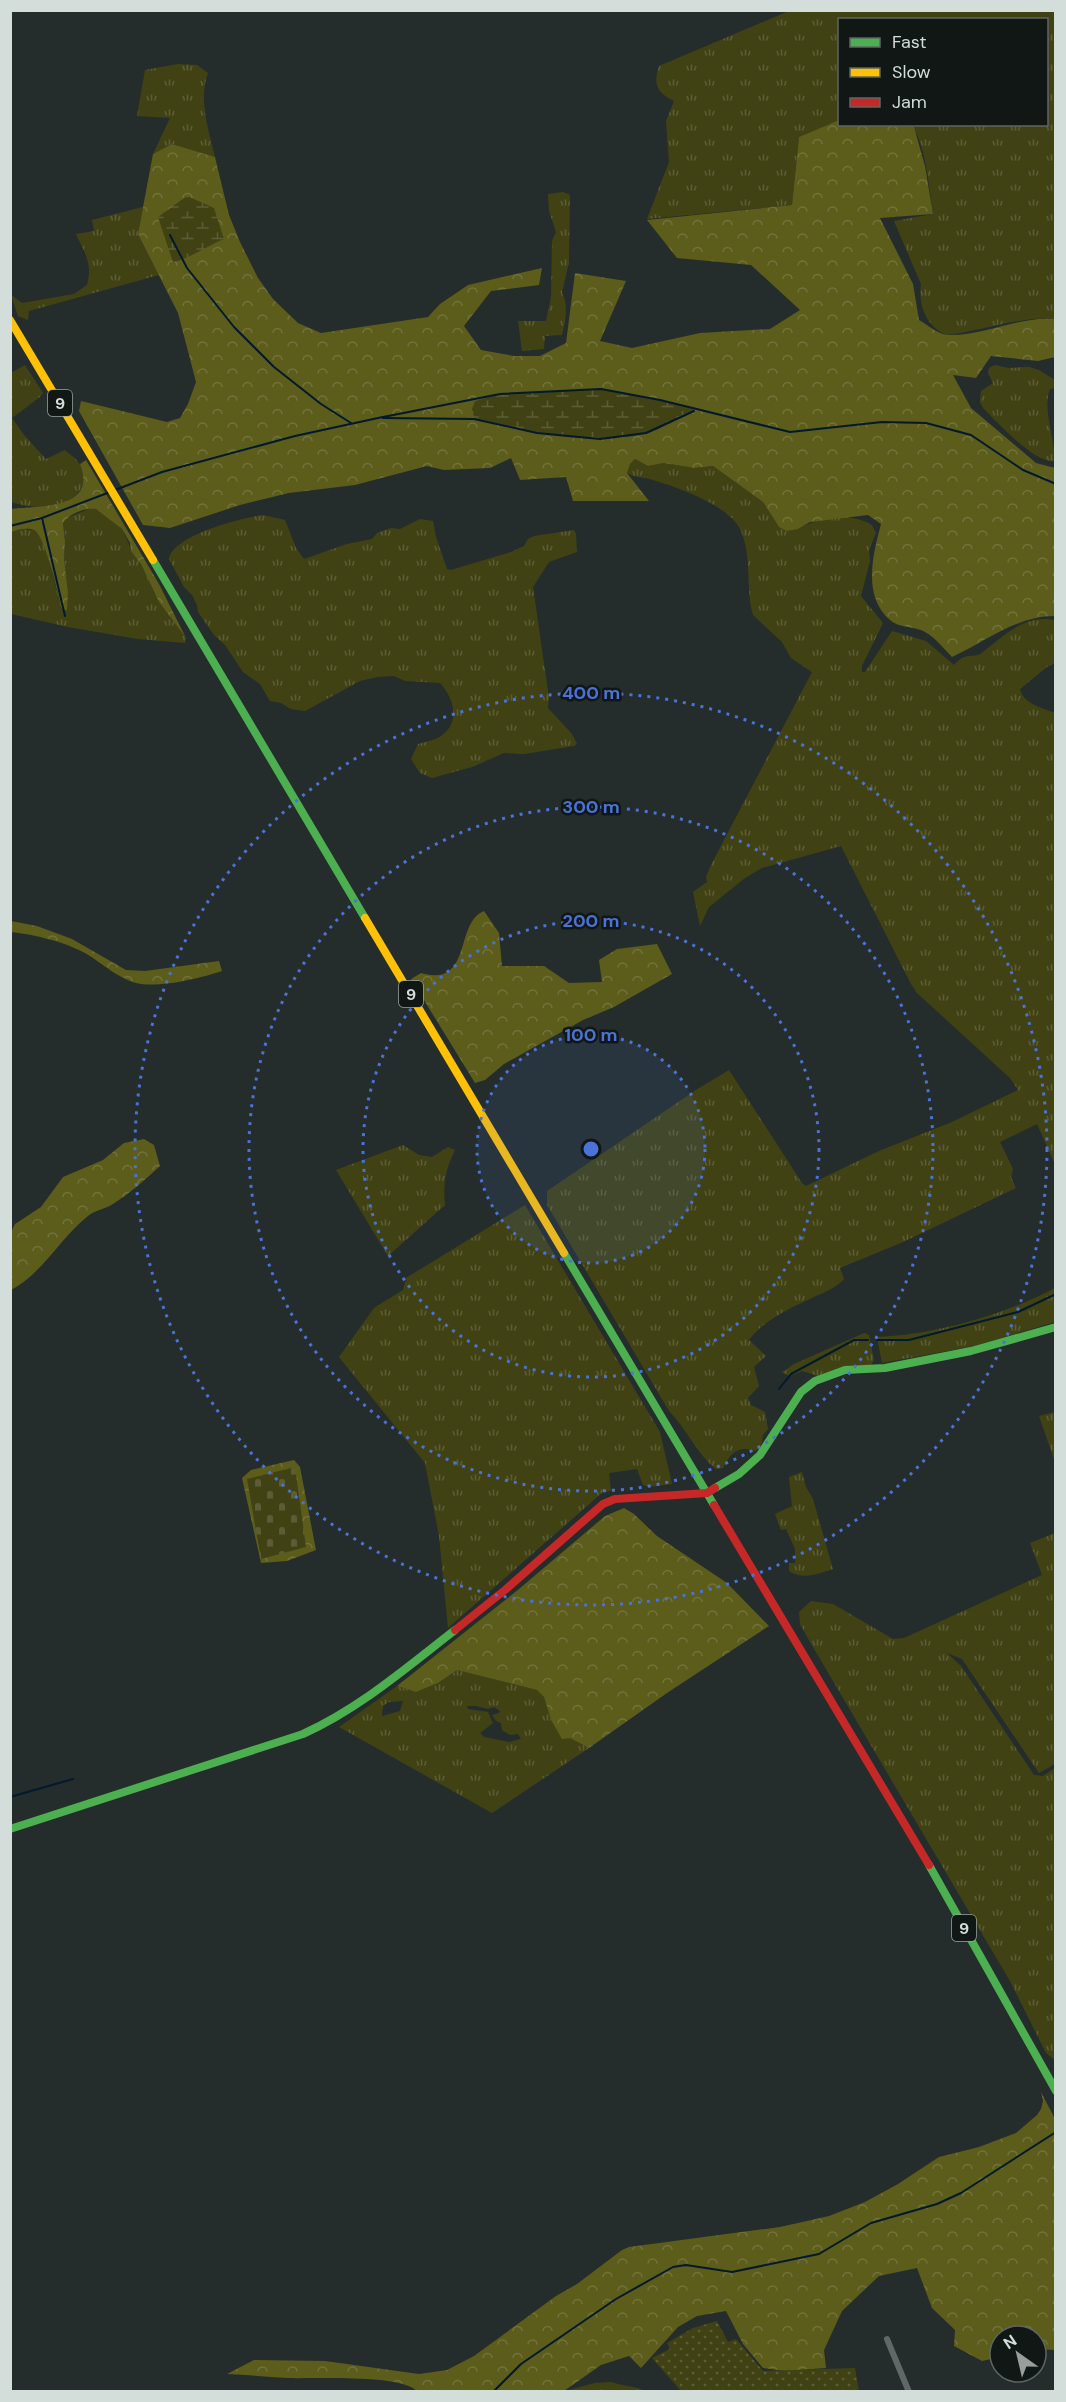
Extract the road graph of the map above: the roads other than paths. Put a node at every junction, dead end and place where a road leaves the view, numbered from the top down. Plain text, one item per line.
1 (10, 320) edge
2 (1056, 1327) edge
3 (707, 1493) junction
4 (10, 1829) edge
5 (1056, 2091) edge
6 (887, 2339) dead end
7 (909, 2391) edge

1 - 3 main road, 9
2 - 3 main road
3 - 4 main road
3 - 5 main road, 9
6 - 7 street

